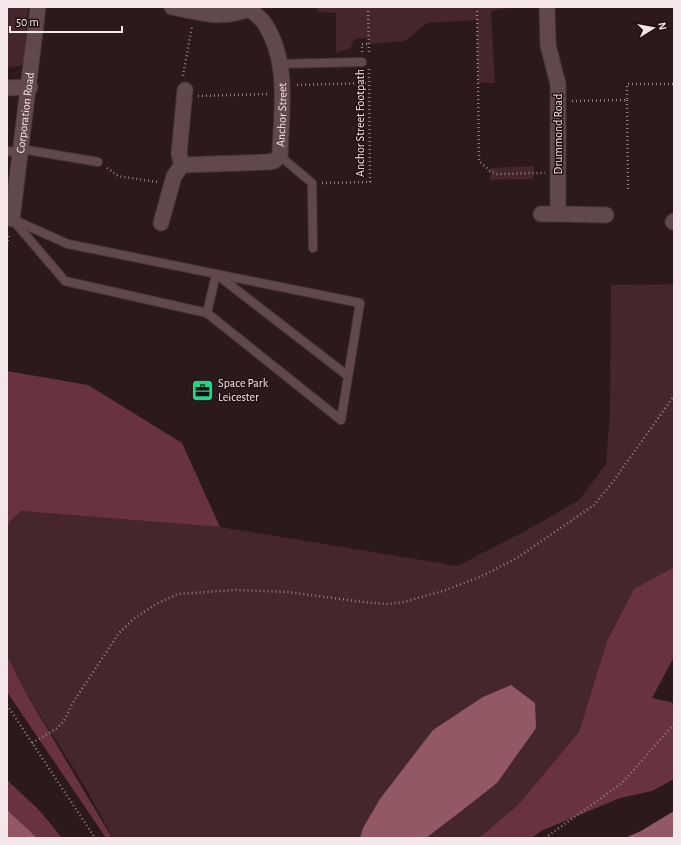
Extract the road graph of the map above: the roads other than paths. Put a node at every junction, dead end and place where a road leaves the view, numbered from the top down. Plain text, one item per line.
1 (38, 7) edge
2 (172, 7) edge
3 (547, 7) edge
4 (250, 8) edge
5 (366, 60) road end
6 (279, 64) junction
7 (30, 87) junction
8 (7, 88) edge
9 (185, 93) road end
10 (17, 151) edge
11 (280, 156) junction
12 (98, 162) road end
13 (182, 165) junction
14 (541, 214) dead end
15 (558, 214) junction
16 (606, 215) dead end
17 (12, 219) junction
18 (161, 223) dead end
19 (313, 248) dead end
20 (216, 274) junction
21 (207, 313) junction
22 (348, 376) junction

1 - 7 street, Corporation Road
2 - 4 street
3 - 15 street, Drummond Road
4 - 6 street, Anchor Street
5 - 6 lane
6 - 11 street, Anchor Street
7 - 8 street
7 - 10 street, Corporation Road
9 - 13 street
10 - 12 lane
10 - 17 street, Corporation Road
11 - 13 street, Anchor Street
11 - 19 lane
13 - 18 street
14 - 15 street
15 - 16 street
17 - 20 lane
17 - 21 lane
20 - 21 lane
20 - 22 lane
20 - 22 lane
21 - 22 lane

